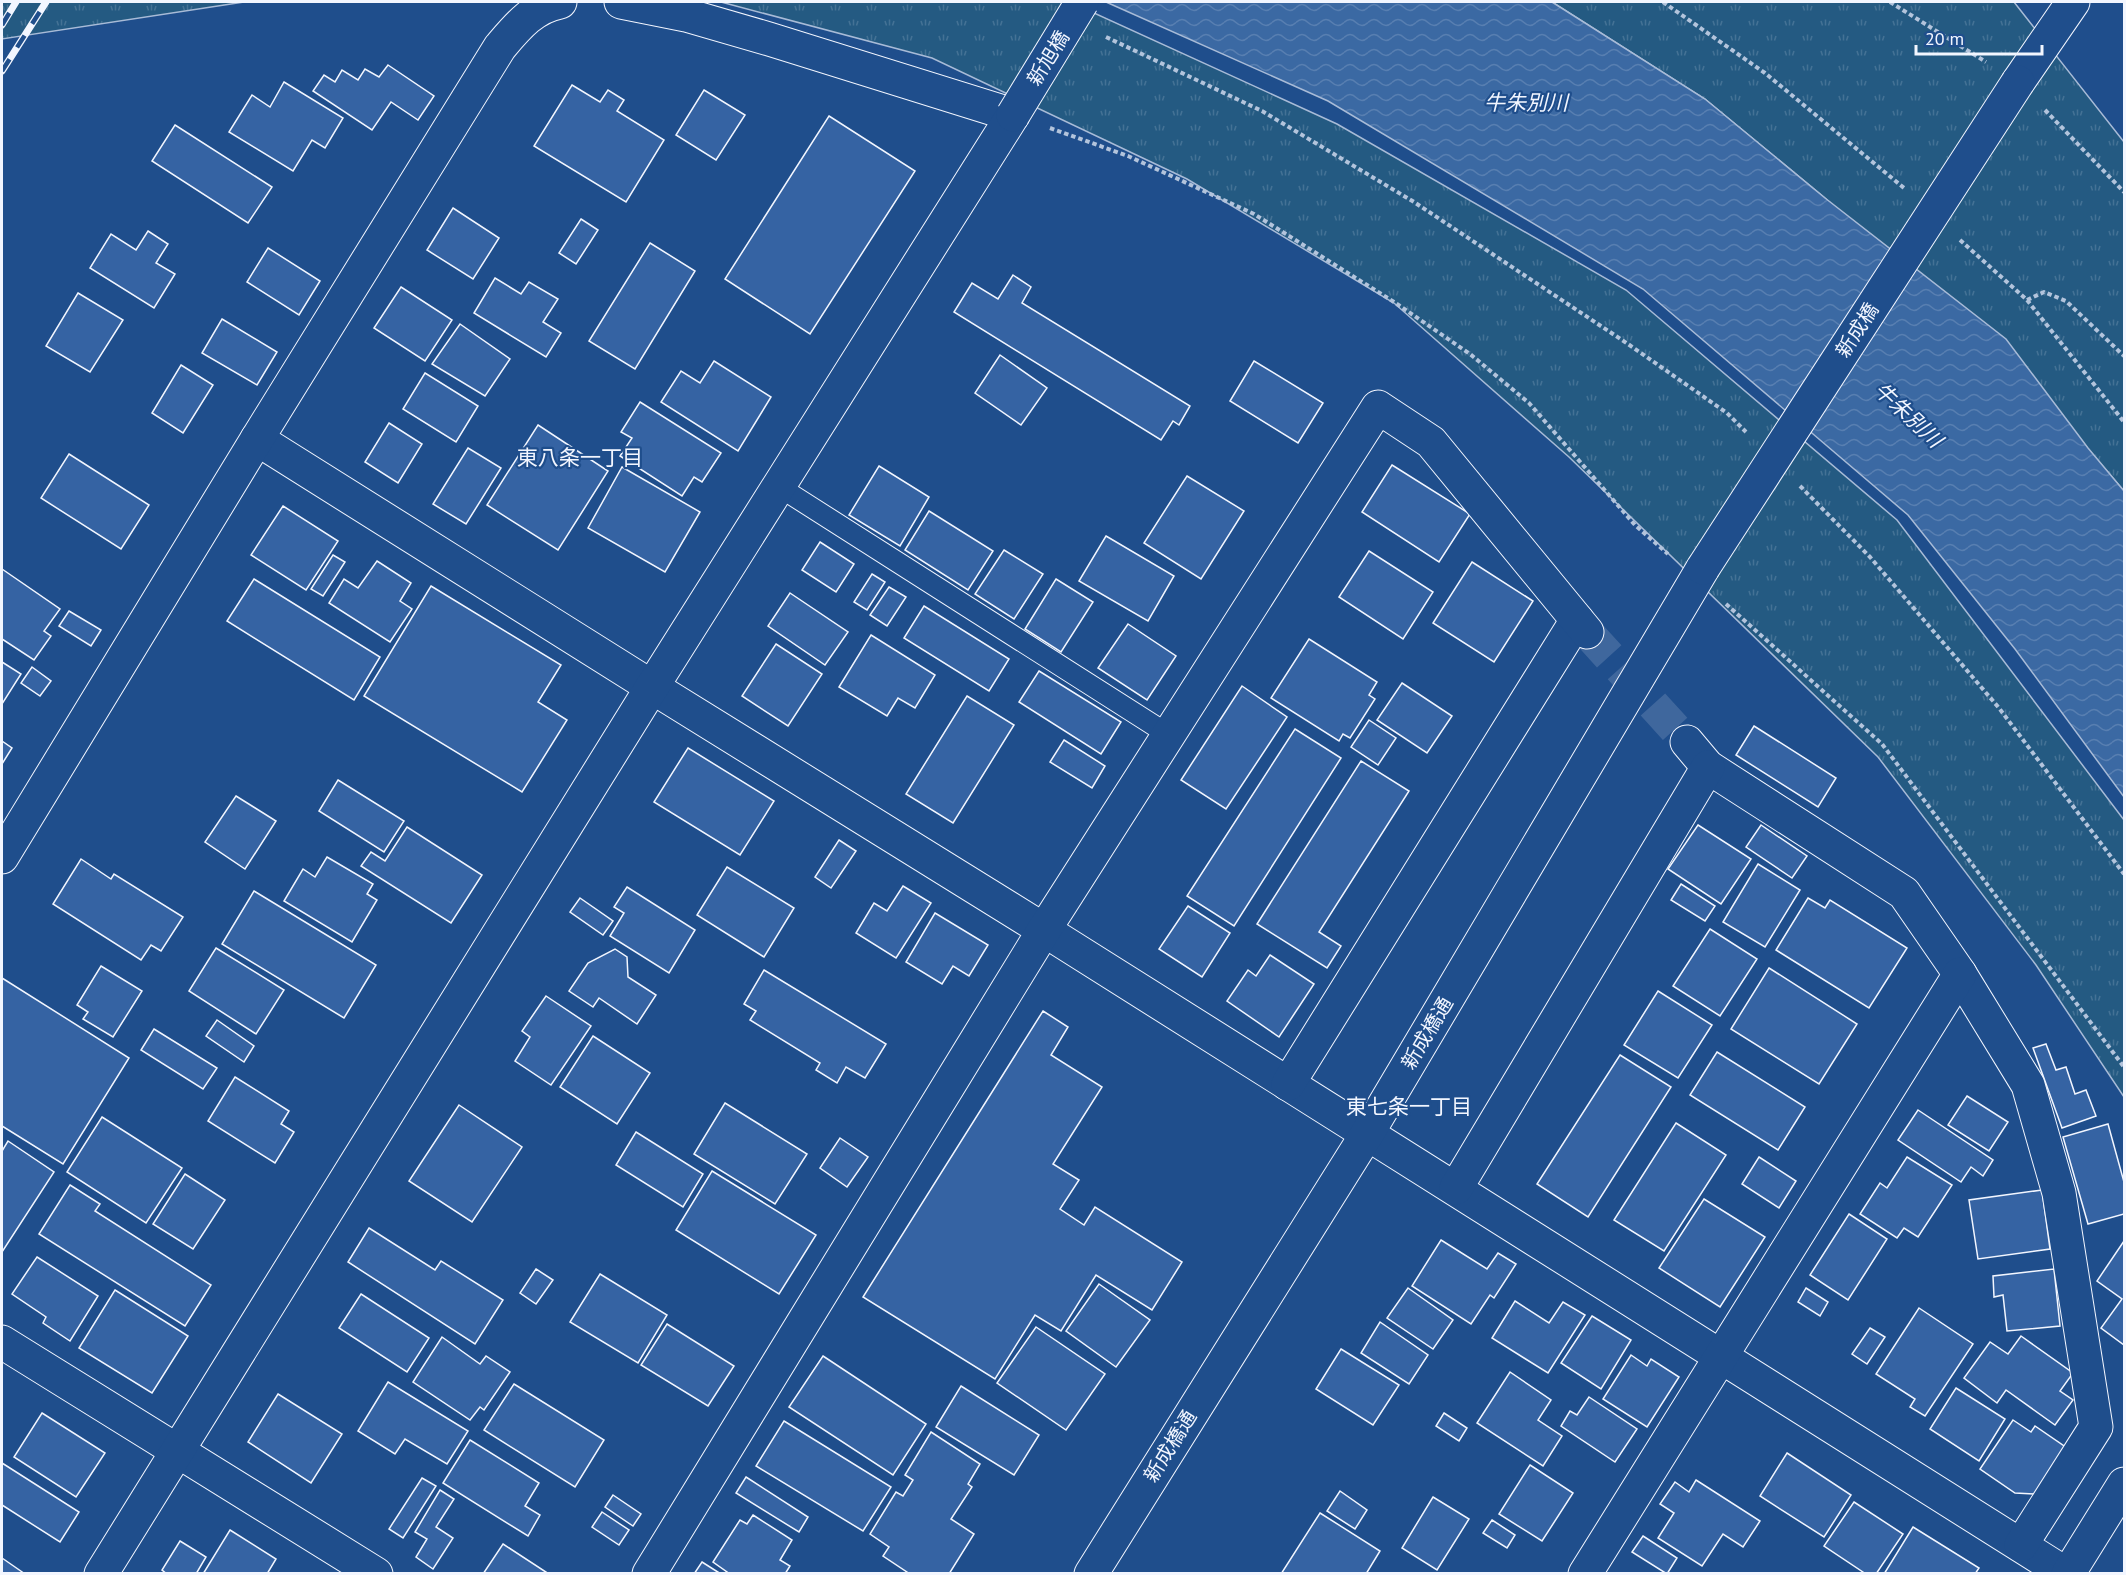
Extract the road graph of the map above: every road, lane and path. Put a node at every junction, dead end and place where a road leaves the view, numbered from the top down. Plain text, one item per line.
1 (560, 2) edge
2 (621, 2) edge
3 (1082, 2) edge
4 (2064, 2) edge
5 (2073, 2) edge
6 (1105, 36) dead end
7 (2018, 82) junction
8 (1013, 115) junction
9 (2027, 300) dead end
10 (2124, 356) edge
11 (1752, 438) dead end
12 (257, 439) junction
13 (1795, 481) dead end
14 (778, 486) junction
15 (1700, 574) junction
16 (652, 687) junction
17 (1169, 735) junction
18 (1687, 742) tunnel mouth
19 (1708, 767) junction
20 (2, 857) edge
21 (2124, 874) edge
22 (1044, 930) junction
23 (1960, 974) junction
24 (2124, 1067) edge
25 (1288, 1084) junction
26 (1367, 1134) junction
27 (1456, 1188) junction
28 (2, 1342) edge
29 (1721, 1355) junction
30 (177, 1452) junction
31 (2124, 1484) edge
32 (2020, 1545) junction
33 (2076, 1571) edge
34 (101, 1574) edge
35 (376, 1574) edge
36 (649, 1574) edge
37 (1091, 1574) edge
38 (1585, 1574) edge

1 - 12 street
2 - 8 street
3 - 8 street, 新旭橋, bridge
4 - 7 street
5 - 7 street
6 - 11 path
7 - 15 street, 新成橋, bridge
8 - 14 street, 新旭橋
8 - 15 path
9 - 10 path
12 - 16 street
12 - 20 street
13 - 21 path
14 - 16 street, 新旭橋
14 - 17 lane
15 - 24 path
15 - 26 street, 新成橋通
16 - 22 street
16 - 30 street, 新旭橋
17 - 22 street
17 - 25 street
18 - 19 street
19 - 23 street
19 - 27 street
22 - 25 street
22 - 36 street
23 - 29 street
23 - 32 street
25 - 26 street
26 - 27 street
26 - 37 street, 新成橋通
27 - 29 street
28 - 30 street
29 - 32 street
29 - 38 street
30 - 34 street, 新旭橋
30 - 35 street
31 - 33 street
32 - 33 street

